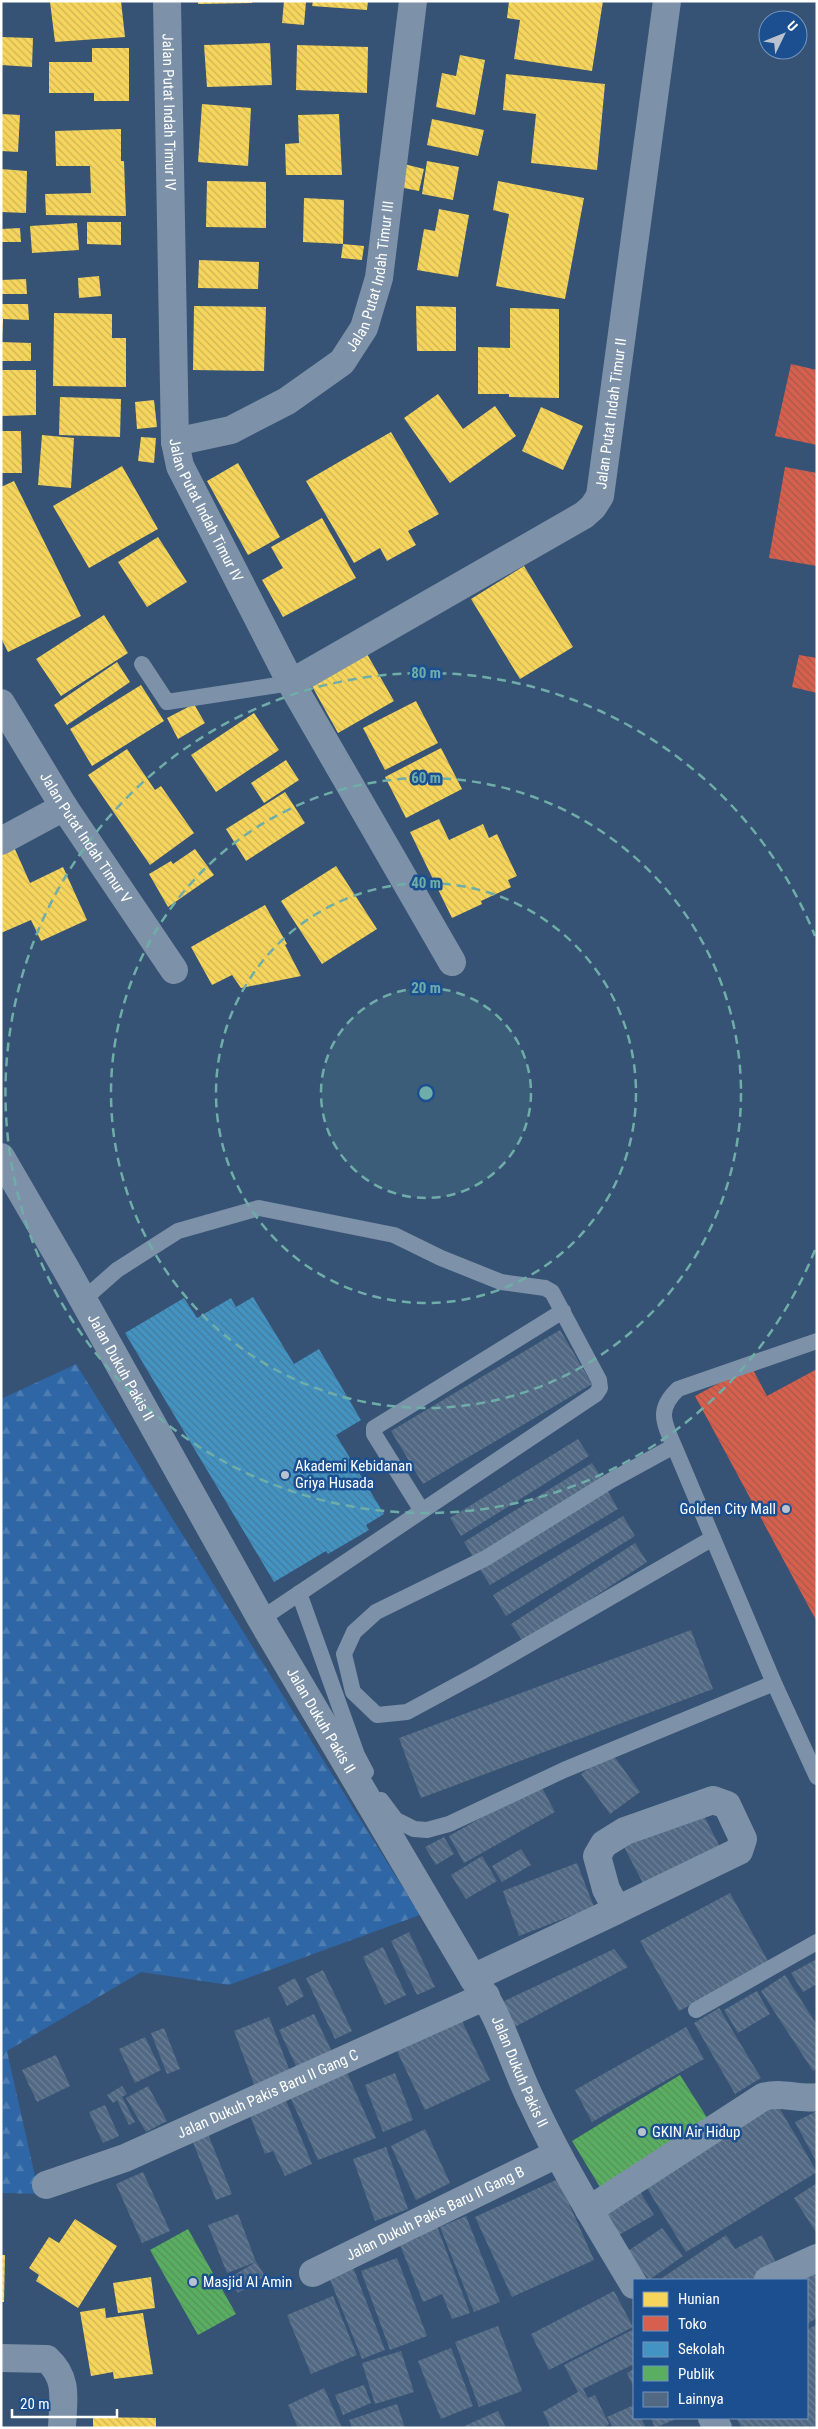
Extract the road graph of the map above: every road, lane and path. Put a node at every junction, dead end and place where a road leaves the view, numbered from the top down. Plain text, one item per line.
1 (167, 1) edge
2 (412, 1) edge
3 (667, 1) edge
4 (176, 442) junction
5 (142, 664) dead end
6 (290, 683) junction
7 (1, 703) edge
8 (64, 807) junction
9 (1, 841) edge
10 (452, 962) dead end
11 (174, 970) dead end
12 (1, 1157) edge
13 (83, 1300) junction
14 (563, 1311) junction
15 (817, 1341) edge
16 (674, 1446) junction
17 (422, 1511) junction
18 (713, 1538) junction
19 (299, 1593) junction
20 (261, 1619) junction
21 (774, 1683) junction
22 (817, 1777) edge
23 (617, 1910) junction
24 (817, 1942) edge
25 (480, 1987) junction
26 (696, 2010) dead end
27 (817, 2097) edge
28 (557, 2154) junction
29 (46, 2185) dead end
30 (589, 2210) junction
31 (817, 2258) edge
32 (313, 2273) dead end
33 (770, 2279) edge
34 (633, 2283) edge
35 (1, 2358) edge
36 (62, 2428) edge

1 - 4 street, Jalan Putat Indah Timur IV
2 - 4 street, Jalan Putat Indah Timur III
3 - 6 street, Jalan Putat Indah Timur II
4 - 6 street, Jalan Putat Indah Timur IV
5 - 6 lane
6 - 10 street, Jalan Putat Indah Timur IV
7 - 8 street, Jalan Putat Indah Timur V
8 - 9 street
8 - 11 street, Jalan Putat Indah Timur V
12 - 13 street, Jalan Dukuh Pakis II
13 - 14 lane
13 - 20 street, Jalan Dukuh Pakis II
14 - 17 lane
14 - 17 lane
15 - 16 lane
16 - 18 lane
16 - 18 lane
17 - 19 lane
18 - 21 lane
19 - 20 lane
19 - 21 lane
20 - 25 street, Jalan Dukuh Pakis II
21 - 22 lane
23 - 23 street, Jalan Dukuh Pakis Baru II Gang C
23 - 25 street, Jalan Dukuh Pakis Baru II Gang C
24 - 26 lane
25 - 28 street, Jalan Dukuh Pakis II
25 - 29 street, Jalan Dukuh Pakis Baru II Gang C
27 - 30 street
28 - 30 street, Jalan Dukuh Pakis II
28 - 32 street, Jalan Dukuh Pakis Baru II Gang B
30 - 34 street, Jalan Dukuh Pakis II
31 - 33 street
35 - 36 street

